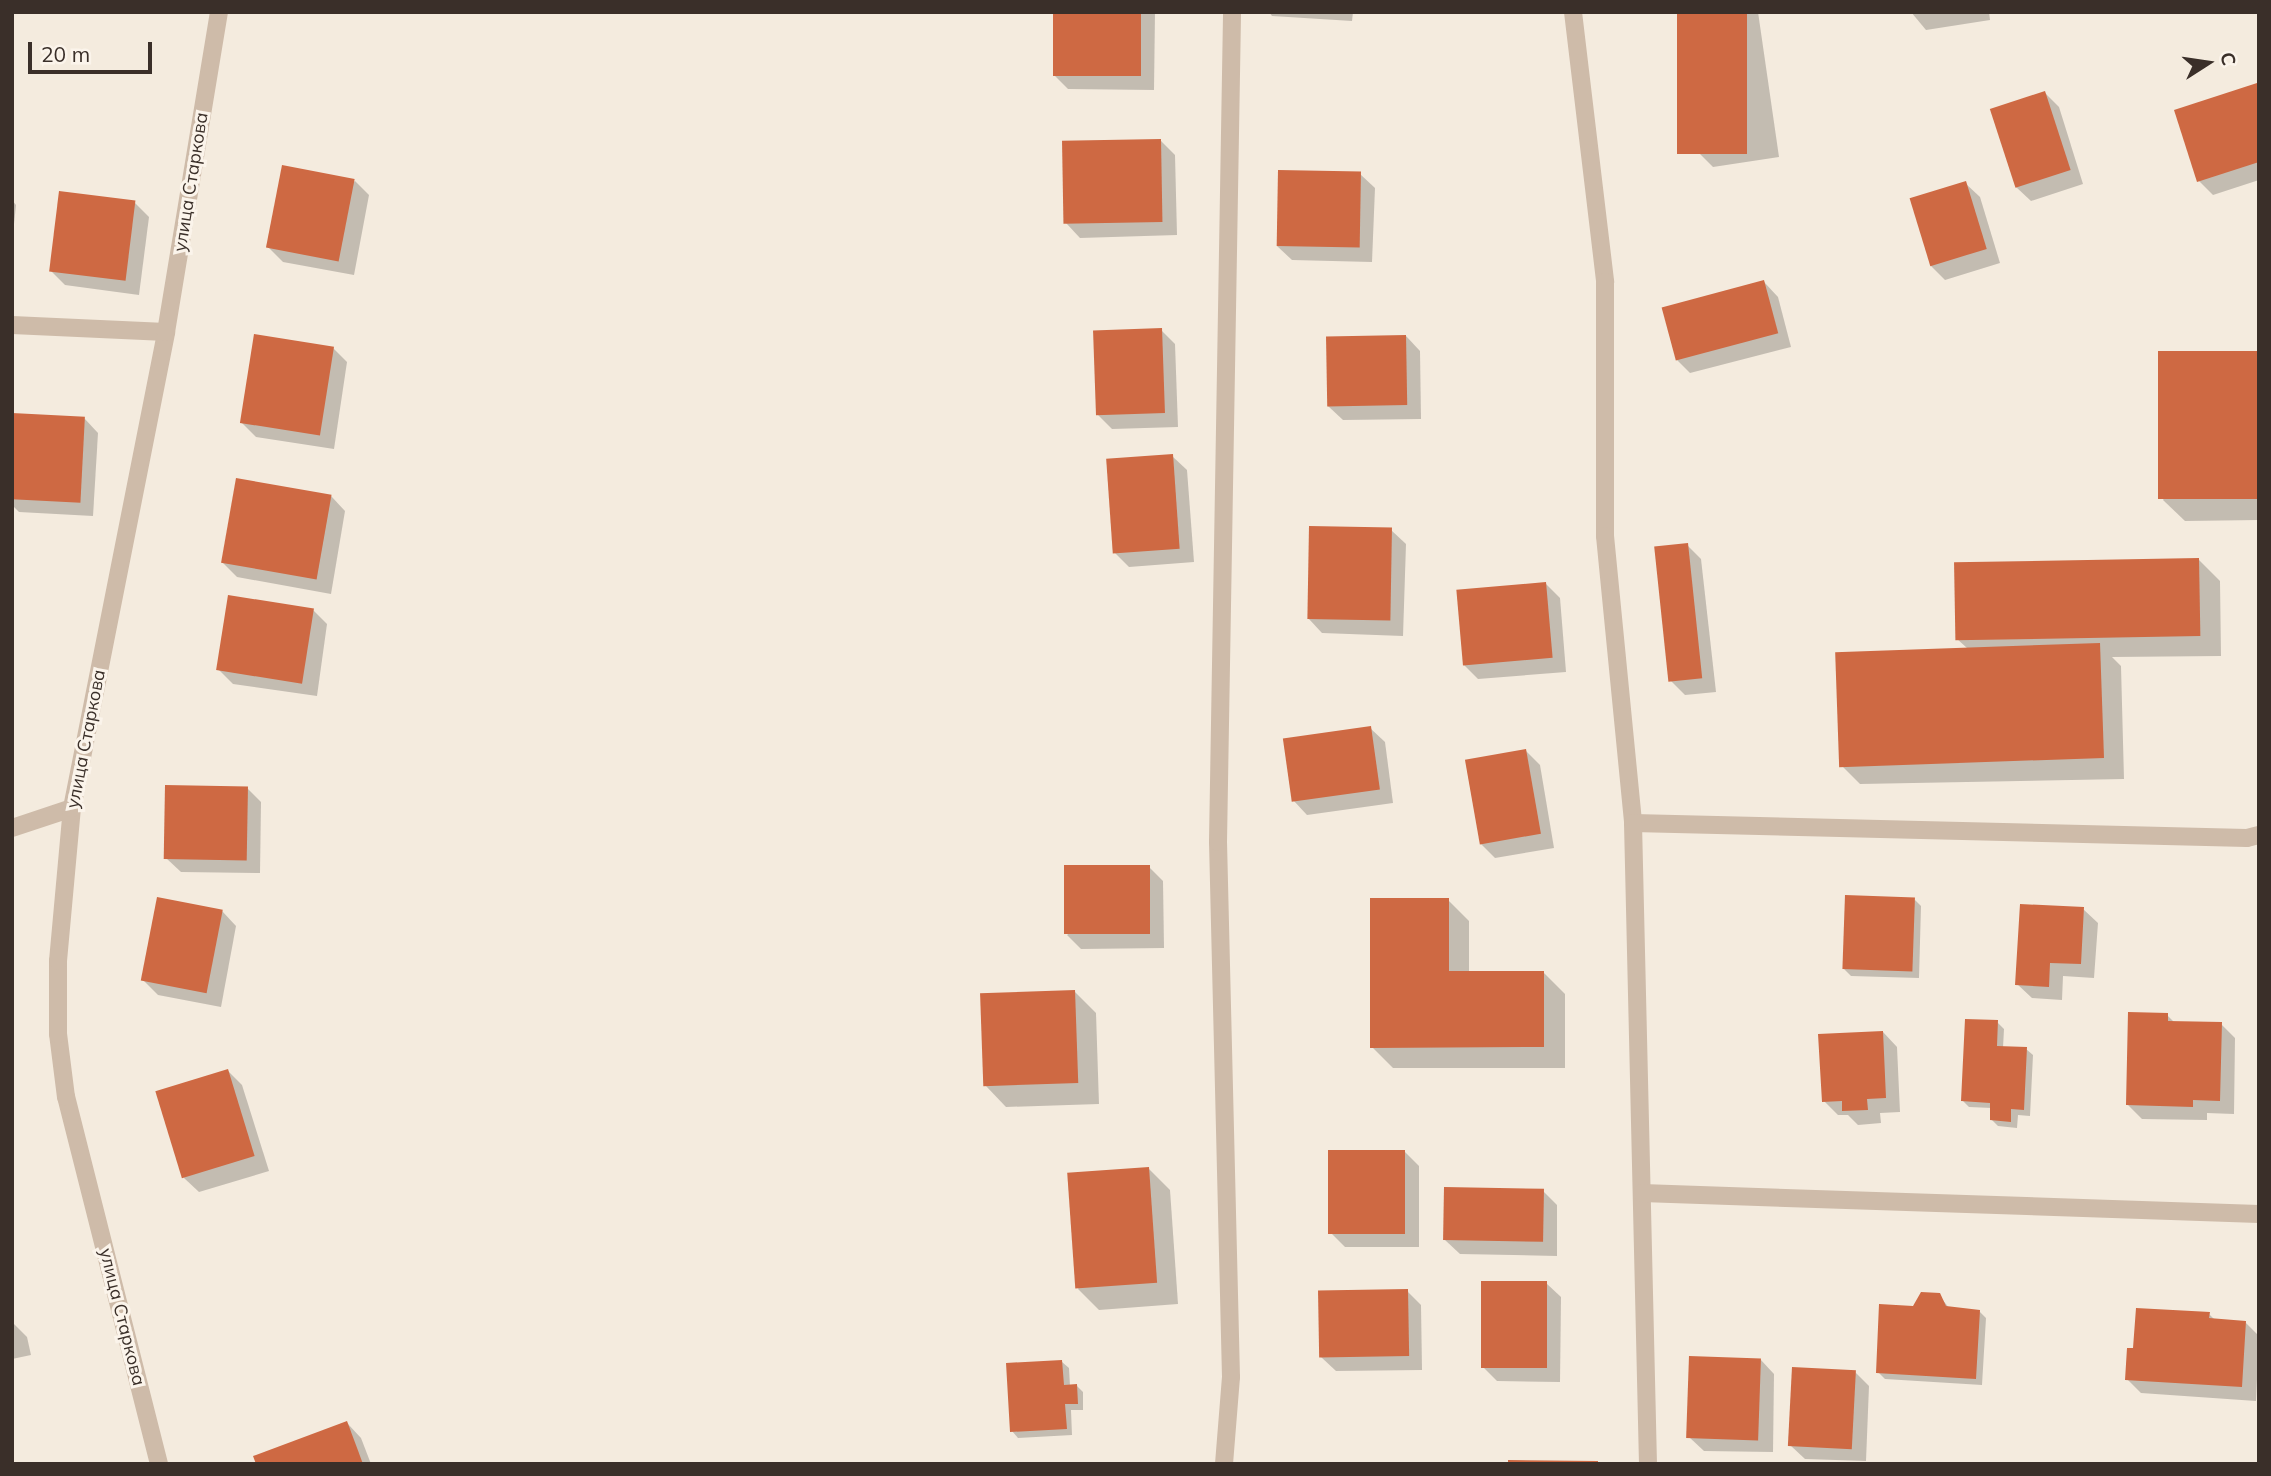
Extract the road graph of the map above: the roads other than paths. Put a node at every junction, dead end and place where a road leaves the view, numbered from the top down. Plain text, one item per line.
1 (219, 12) edge
2 (1232, 12) edge
3 (1573, 12) edge
4 (12, 325) edge
5 (166, 332) junction
6 (72, 808) junction
7 (1633, 823) junction
8 (12, 828) edge
9 (2259, 835) edge
10 (1642, 1193) junction
11 (2259, 1214) edge
12 (159, 1464) edge
13 (1224, 1464) edge
14 (1648, 1464) edge

1 - 5 street, улица Старкова
2 - 13 street
3 - 7 street
4 - 5 street
5 - 6 street, улица Старкова
6 - 8 street
6 - 12 street, улица Старкова
7 - 9 street
7 - 10 street
10 - 11 street
10 - 14 street

